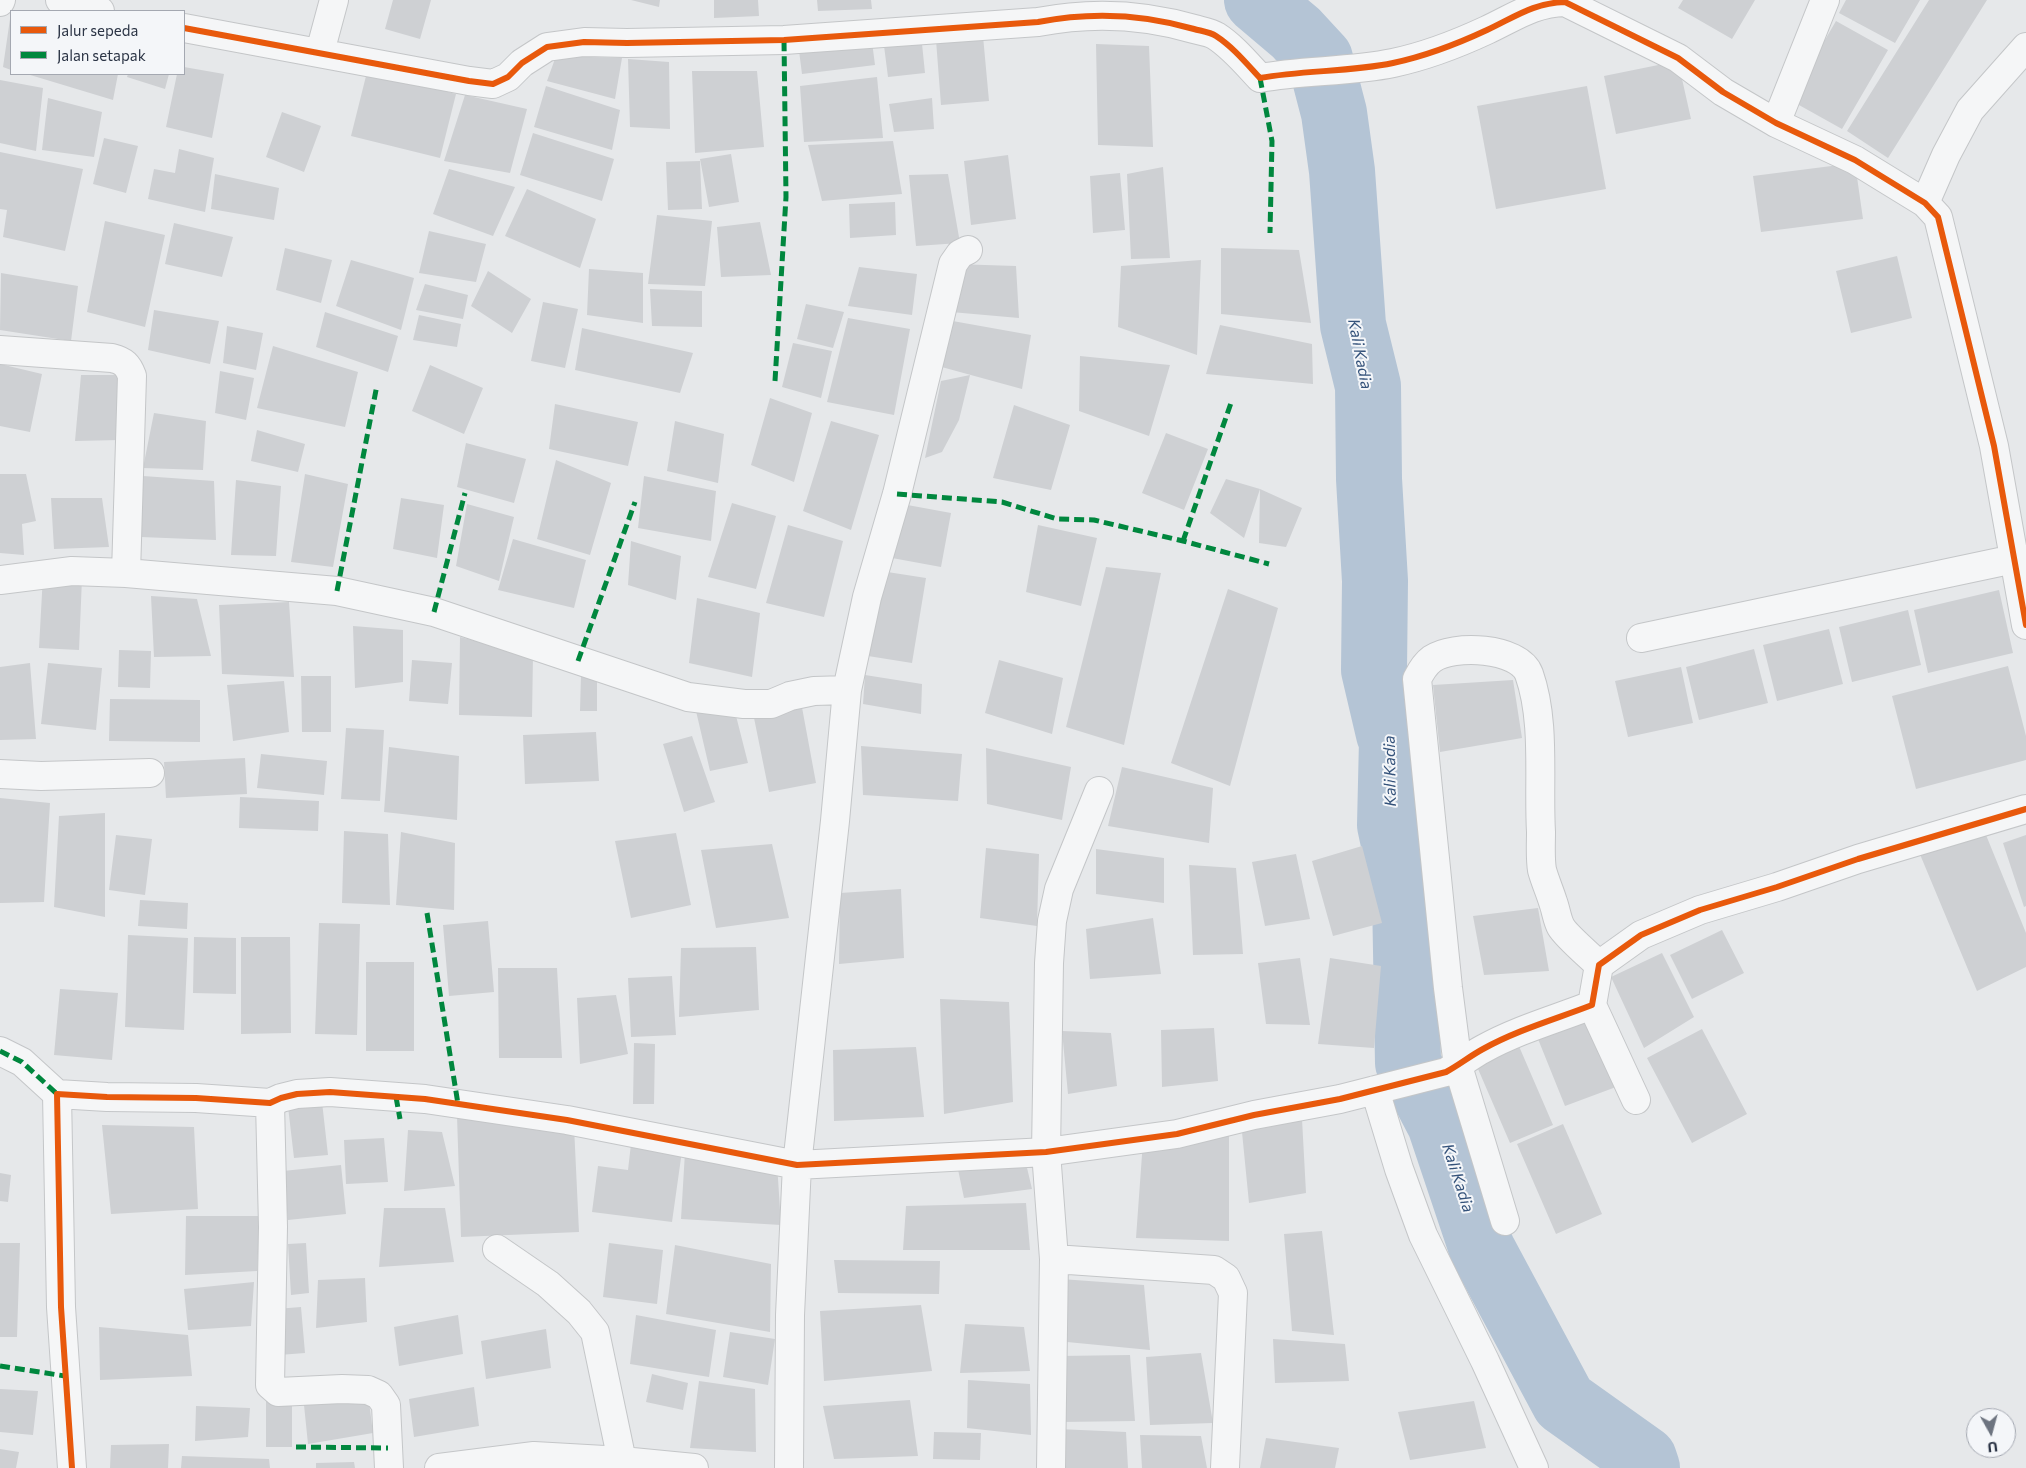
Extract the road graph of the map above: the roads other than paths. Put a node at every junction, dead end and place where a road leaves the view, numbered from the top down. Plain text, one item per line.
1 (60, 0) edge
2 (334, 0) edge
3 (1825, 0) edge
4 (1565, 1) edge
5 (96, 10) edge
6 (185, 28) edge
7 (2026, 47) edge
8 (320, 52) junction
9 (1776, 123) junction
10 (1925, 203) junction
11 (968, 250) dead end
12 (0, 350) edge
13 (2014, 559) junction
14 (126, 573) junction
15 (0, 580) edge
16 (2026, 625) edge
17 (1641, 638) dead end
18 (847, 690) junction
19 (150, 773) dead end
20 (0, 774) edge
21 (1100, 791) dead end
22 (2026, 808) edge
23 (1599, 965) junction
24 (1592, 1005) junction
25 (0, 1051) edge
26 (1447, 1071) junction
27 (1381, 1088) junction
28 (57, 1094) junction
29 (1636, 1100) dead end
30 (270, 1104) junction
31 (1046, 1152) junction
32 (797, 1165) junction
33 (1505, 1221) dead end
34 (497, 1249) dead end
35 (1054, 1259) junction
36 (622, 1461) junction
37 (72, 1468) edge
38 (389, 1468) edge
39 (439, 1468) edge
40 (694, 1468) edge
41 (789, 1468) edge
42 (1051, 1468) edge
43 (1225, 1468) edge
44 (1534, 1468) edge

1 - 5 street
2 - 8 street
3 - 9 street
4 - 8 street
4 - 9 street
6 - 8 street
7 - 10 street
9 - 10 street
10 - 13 street
11 - 18 street
12 - 14 street
13 - 16 street
13 - 17 street
14 - 15 street
14 - 18 street
18 - 32 street
19 - 20 street
21 - 31 street
22 - 23 street
23 - 24 street
23 - 26 street
24 - 26 street
24 - 29 street
25 - 28 street
26 - 27 street
26 - 33 street
27 - 31 street
27 - 44 street
28 - 30 street
28 - 37 street
30 - 32 street
30 - 38 street
31 - 32 street
31 - 35 street
32 - 41 street
34 - 36 street
35 - 42 street
35 - 43 street
36 - 39 street
36 - 40 street

